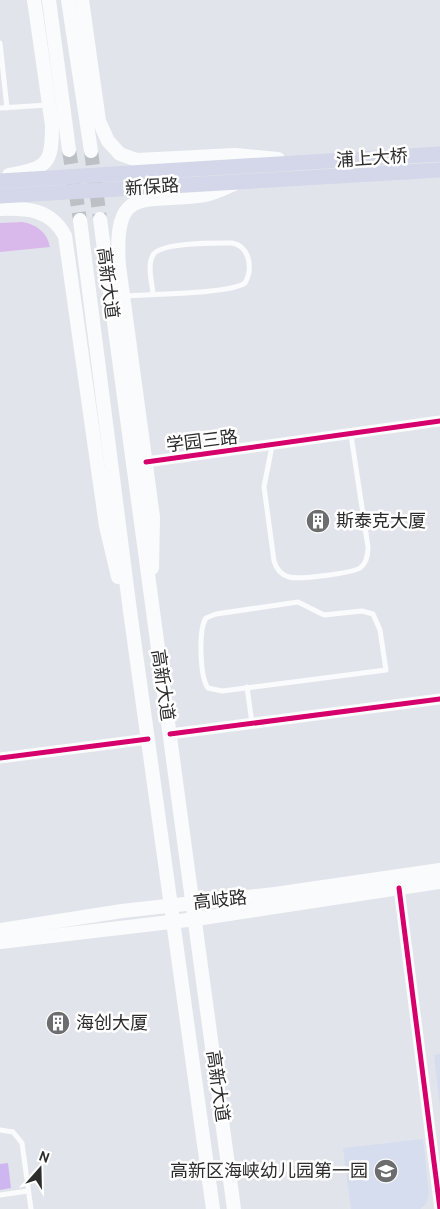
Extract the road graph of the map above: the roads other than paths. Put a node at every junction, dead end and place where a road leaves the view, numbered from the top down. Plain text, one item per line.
1 (34, 0) edge
2 (48, 0) edge
3 (68, 0) edge
4 (82, 0) edge
5 (0, 43) edge
6 (49, 105) junction
7 (0, 108) edge
8 (7, 108) junction
9 (69, 150) tunnel mouth
10 (91, 151) tunnel mouth
11 (440, 154) edge
12 (303, 162) junction
13 (440, 170) edge
14 (0, 176) edge
15 (0, 181) edge
16 (244, 181) junction
17 (0, 196) edge
18 (0, 209) edge
19 (80, 220) tunnel mouth
20 (100, 220) tunnel mouth
21 (153, 294) junction
22 (123, 296) junction
23 (440, 421) edge
24 (351, 435) junction
25 (272, 446) junction
26 (146, 462) junction
27 (152, 606) junction
28 (130, 611) junction
29 (247, 687) junction
30 (440, 699) edge
31 (252, 723) junction
32 (170, 734) junction
33 (148, 739) junction
34 (0, 758) edge
35 (440, 870) edge
36 (440, 882) edge
37 (399, 888) junction
38 (193, 903) junction
39 (171, 905) junction
40 (196, 919) junction
41 (173, 921) junction
42 (0, 930) edge
43 (0, 942) edge
44 (0, 1130) edge
45 (28, 1191) junction
46 (0, 1195) edge
47 (31, 1209) edge
48 (213, 1209) edge
49 (234, 1209) edge
50 (440, 1209) edge

1 - 6 main road
2 - 9 main road
3 - 10 main road
4 - 12 main road
5 - 8 lane
6 - 8 lane
6 - 14 main road
7 - 8 lane
11 - 12 main road, 浦上大桥
12 - 15 main road, 新保路
13 - 16 main road, 新保路
16 - 17 main road, 新保路
16 - 22 main road
18 - 28 main road
19 - 28 main road, 高新大道
20 - 27 main road, 高新大道
21 - 21 lane
21 - 22 lane
22 - 26 main road
23 - 24 street, 学园三路
24 - 25 street, 学园三路
24 - 25 lane
25 - 26 street, 学园三路
26 - 27 main road
27 - 32 main road, 高新大道
28 - 33 main road, 高新大道
29 - 29 lane
29 - 31 lane
30 - 31 street
31 - 32 street
32 - 38 main road, 高新大道
33 - 34 street
33 - 39 main road, 高新大道
35 - 38 main road, 高岐路
36 - 37 main road, 高岐路
37 - 40 main road, 高岐路
37 - 50 street
38 - 39 main road, 高岐路
38 - 40 main road, 高新大道
39 - 41 main road, 高新大道
39 - 42 main road, 高岐路
40 - 41 main road, 高岐路
40 - 49 main road, 高新大道
41 - 43 main road, 高岐路
41 - 48 main road, 高新大道
44 - 45 lane
45 - 46 lane
45 - 47 lane

